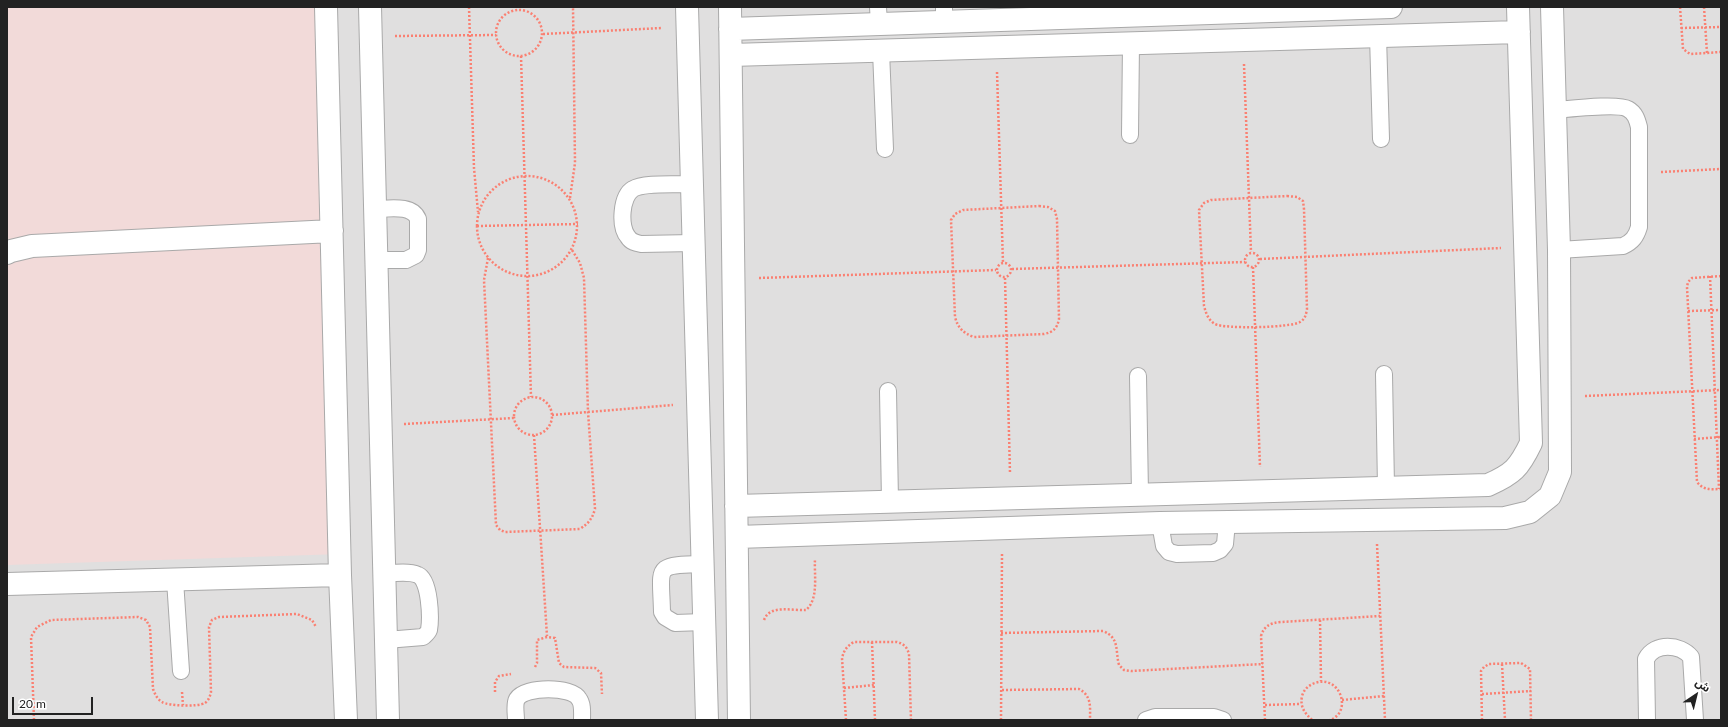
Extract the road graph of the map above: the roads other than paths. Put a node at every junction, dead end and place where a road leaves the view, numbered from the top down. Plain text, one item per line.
1 (326, 7) edge
2 (370, 7) edge
3 (730, 7) edge
4 (1391, 7) edge
5 (1518, 7) edge
6 (1552, 7) edge
7 (1356, 8) edge
8 (1283, 9) edge
9 (944, 14) edge
10 (879, 16) edge
11 (687, 17) edge
12 (730, 29) junction
13 (1519, 32) junction
14 (1378, 36) junction
15 (1131, 43) junction
16 (881, 50) junction
17 (731, 55) junction
18 (1555, 110) junction
19 (1130, 134) dead end
20 (1381, 139) dead end
21 (885, 149) dead end
22 (692, 184) junction
23 (375, 209) junction
24 (332, 231) junction
25 (693, 243) junction
26 (1559, 250) junction
27 (7, 253) edge
28 (377, 260) junction
29 (1384, 374) dead end
30 (1138, 376) dead end
31 (888, 391) dead end
32 (1386, 487) junction
33 (1140, 494) junction
34 (890, 502) junction
35 (736, 506) junction
36 (1227, 522) junction
37 (1160, 523) junction
38 (737, 537) junction
39 (702, 564) junction
40 (384, 574) junction
41 (340, 575) junction
42 (175, 580) junction
43 (7, 584) edge
44 (704, 622) junction
45 (386, 640) junction
46 (181, 671) dead end
47 (346, 720) edge
48 (388, 720) edge
49 (516, 720) edge
50 (582, 720) edge
51 (707, 720) edge
52 (739, 720) edge
53 (1146, 720) edge
54 (1223, 720) edge
55 (1647, 720) edge
56 (1695, 720) edge

1 - 24 street
2 - 23 street
3 - 12 street
4 - 7 street
5 - 13 street
6 - 18 street
7 - 8 street
8 - 9 street
9 - 10 street
10 - 12 street
11 - 22 street
12 - 17 street
13 - 14 street
13 - 32 street
14 - 15 street
14 - 20 lane
15 - 16 street
15 - 19 lane
16 - 17 street
16 - 21 lane
17 - 35 street
18 - 26 street
18 - 26 lane
22 - 25 street
22 - 25 lane
23 - 28 street
23 - 28 lane
24 - 27 street
24 - 41 street
25 - 39 street
26 - 36 street
28 - 40 street
29 - 32 lane
30 - 33 lane
31 - 34 lane
32 - 33 street
33 - 34 street
34 - 35 street
35 - 38 street
36 - 37 street
36 - 37 lane
37 - 38 street
38 - 52 street
39 - 44 street
39 - 44 lane
40 - 45 street
40 - 45 lane
41 - 42 street
41 - 47 street
42 - 43 street
42 - 46 lane
44 - 51 street
45 - 48 street
49 - 50 lane
53 - 54 lane
55 - 56 lane

